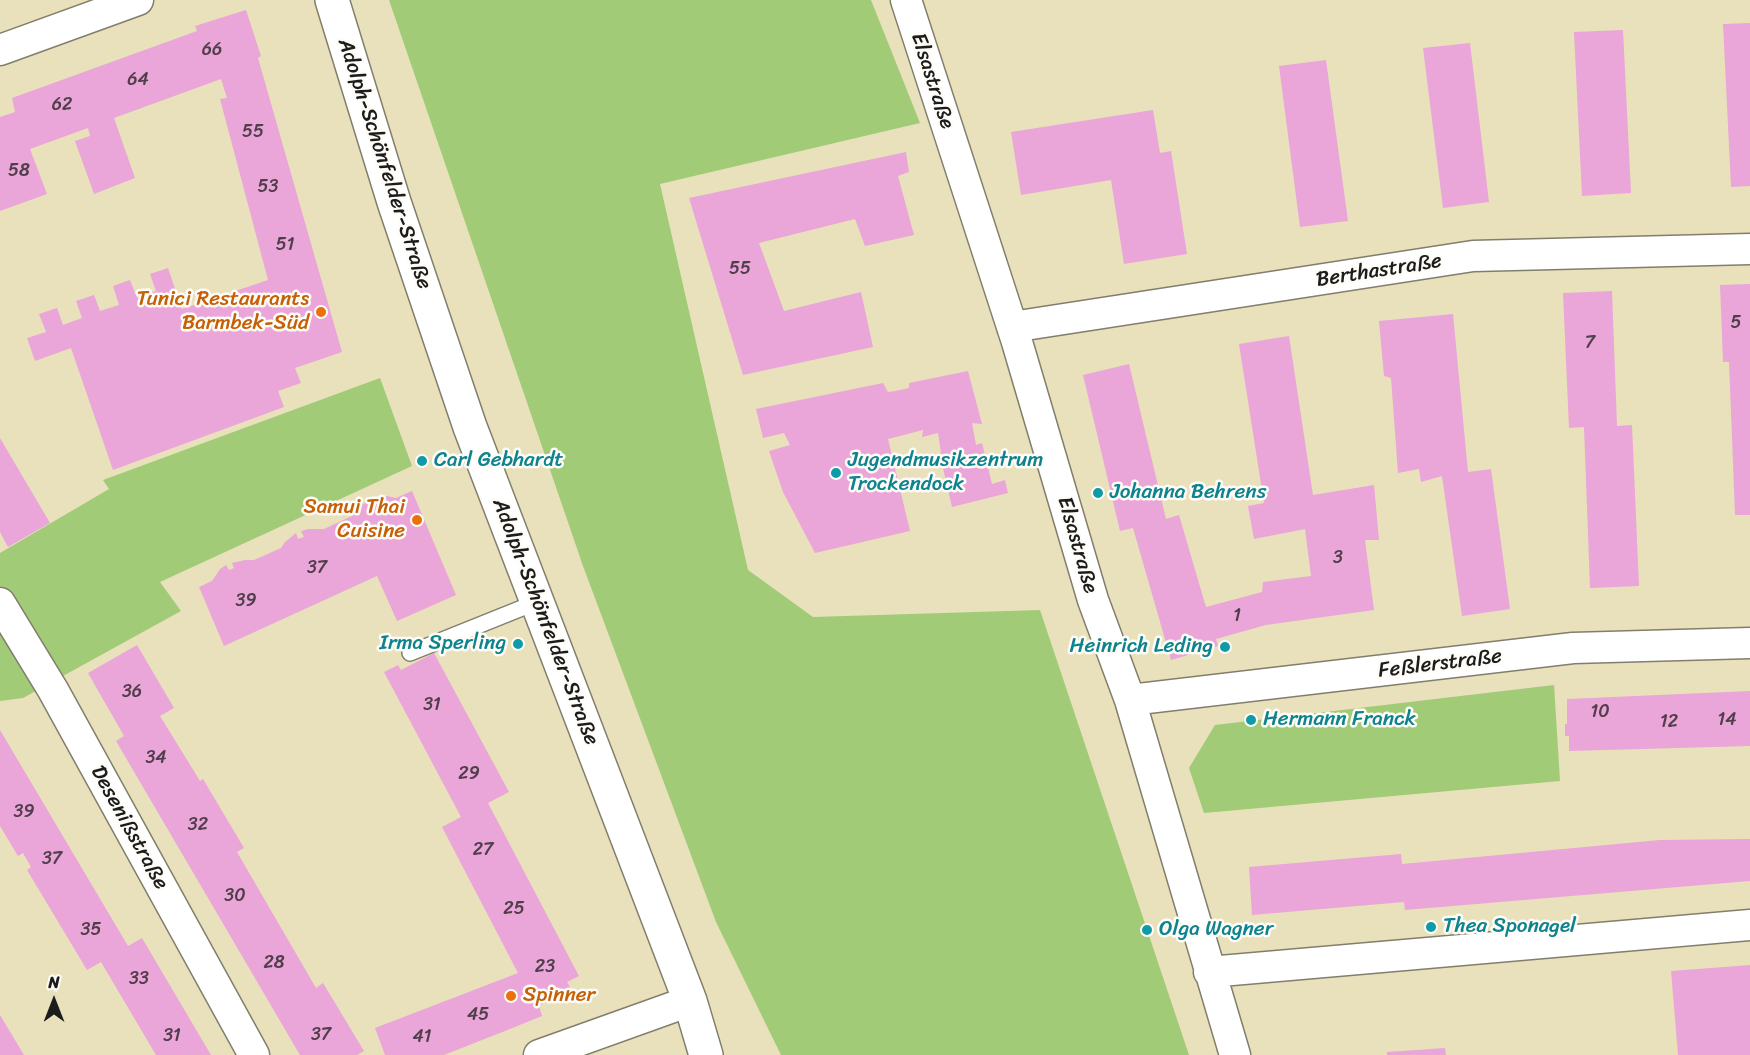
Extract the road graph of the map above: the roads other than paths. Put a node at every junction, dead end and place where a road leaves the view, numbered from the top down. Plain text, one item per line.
1 (138, 0) edge
2 (332, 0) edge
3 (906, 0) edge
4 (0, 50) edge
5 (1750, 249) edge
6 (1012, 327) junction
7 (537, 602) junction
8 (0, 603) edge
9 (1750, 643) edge
10 (410, 652) dead end
11 (1130, 700) junction
12 (1750, 925) edge
13 (1209, 972) junction
14 (690, 1001) junction
15 (254, 1055) edge
16 (539, 1055) edge
17 (706, 1055) edge
18 (718, 1055) edge
19 (1235, 1055) edge

1 - 4 street
2 - 7 main road, Adolph-Schönfelder-Straße
3 - 6 street, Elsastraße
5 - 6 street, Berthastraße
6 - 11 street, Elsastraße
7 - 10 lane
7 - 14 main road, Adolph-Schönfelder-Straße
8 - 15 street, Desenißstraße
9 - 11 street, Feßlerstraße
11 - 13 street, Elsastraße
12 - 13 street
13 - 19 street, Elsastraße
14 - 16 street
14 - 17 main road, Adolph-Schönfelder-Straße
14 - 18 main road, Adolph-Schönfelder-Straße

